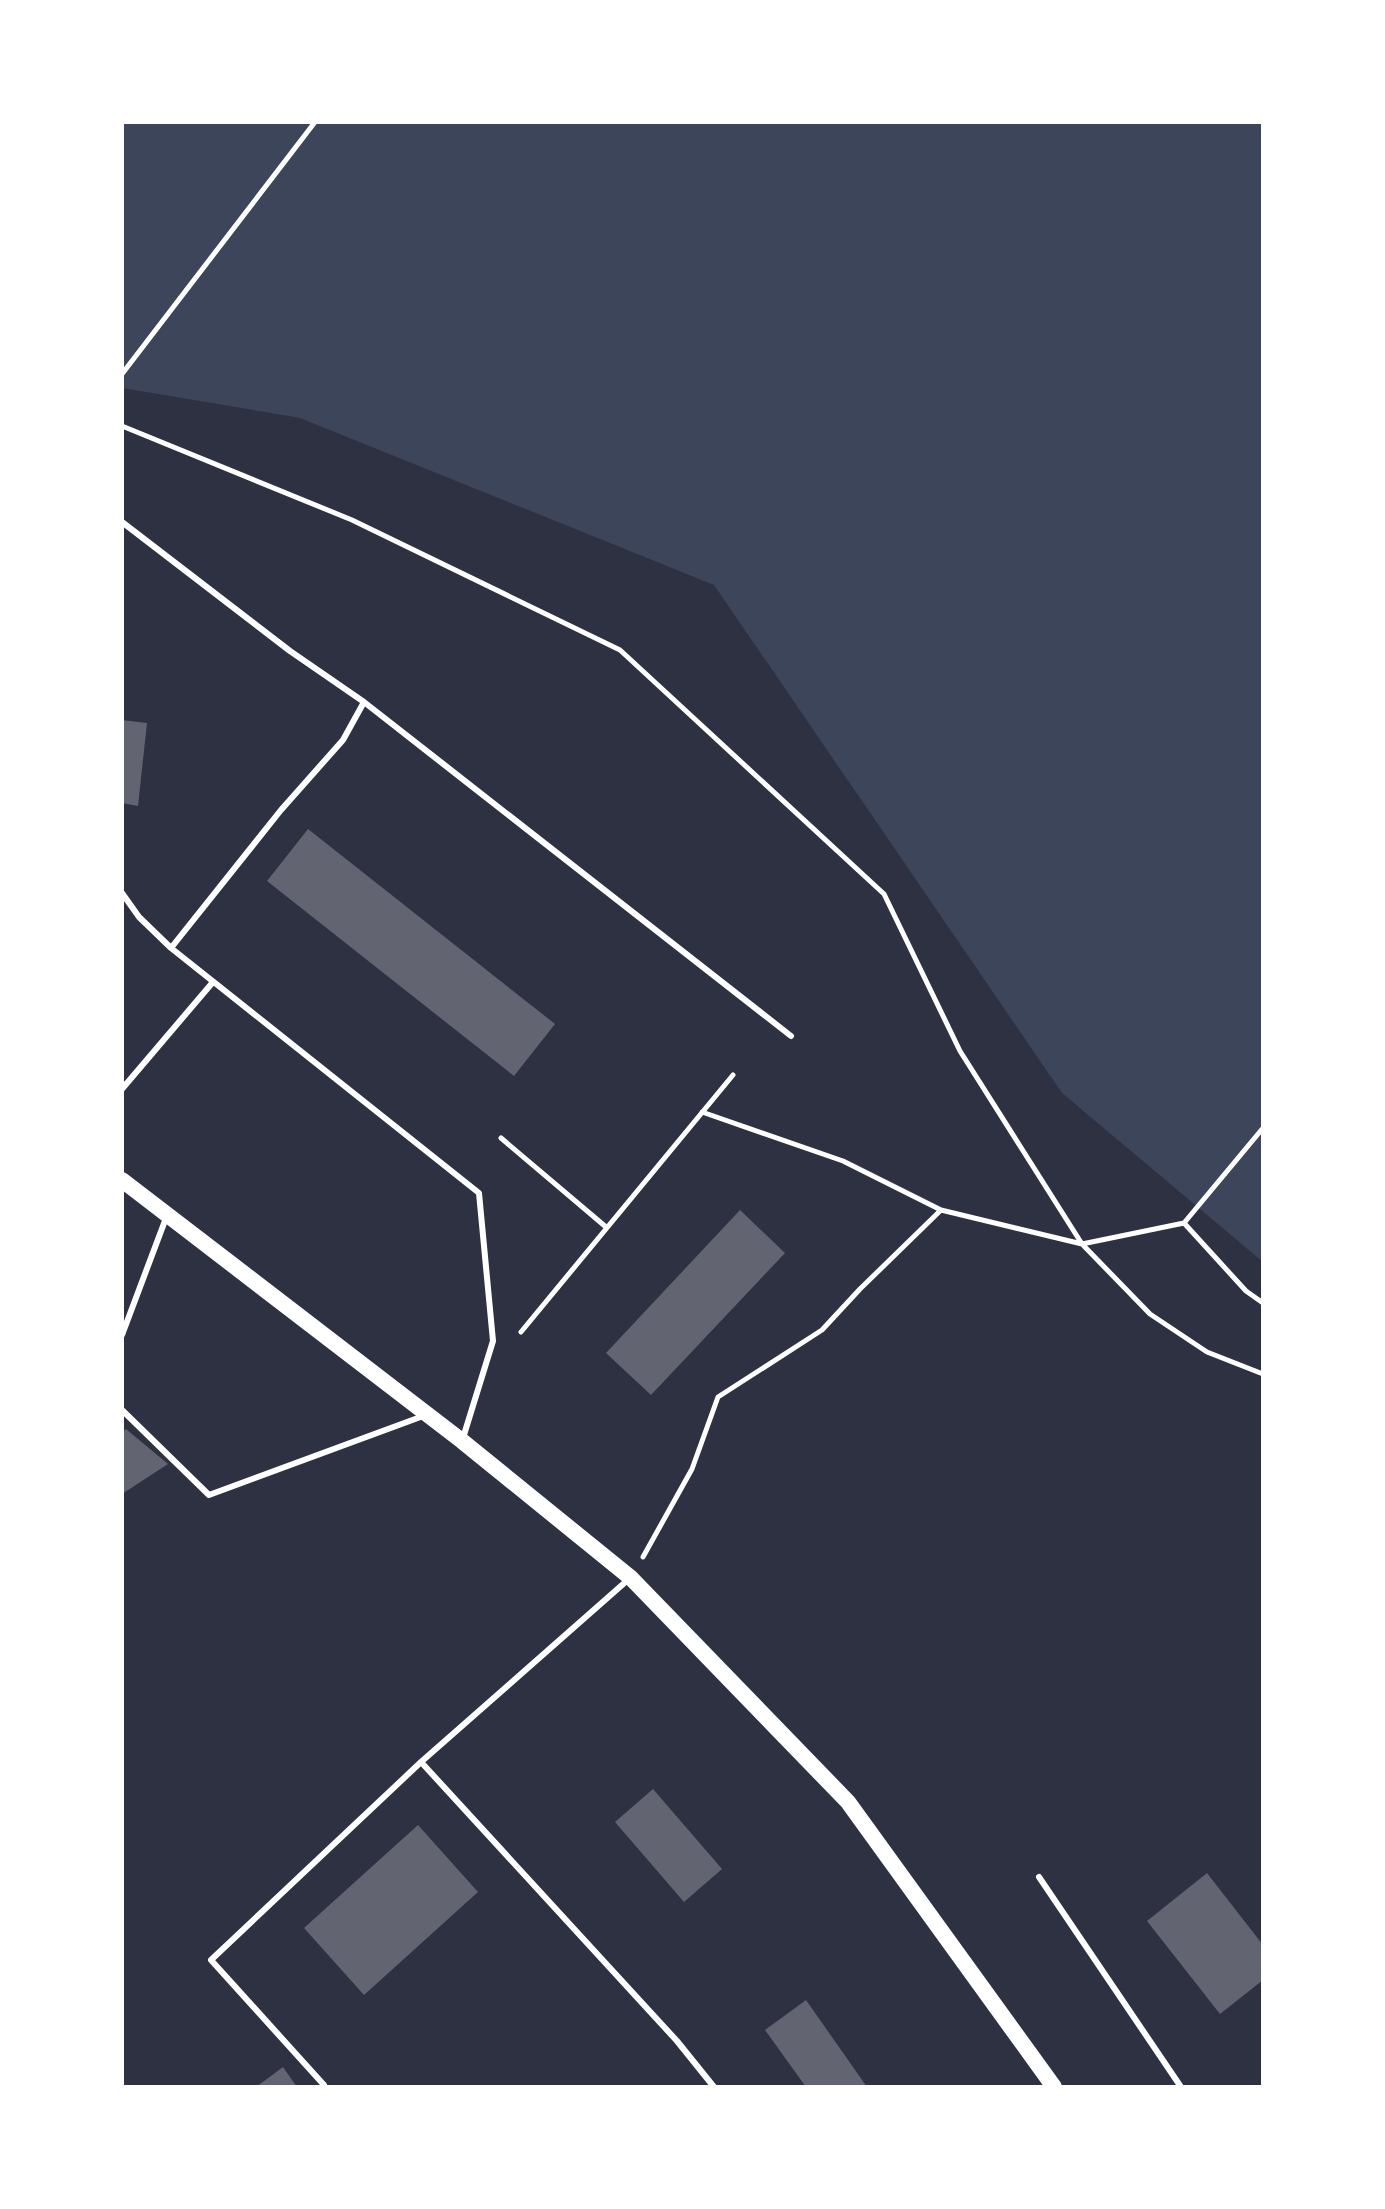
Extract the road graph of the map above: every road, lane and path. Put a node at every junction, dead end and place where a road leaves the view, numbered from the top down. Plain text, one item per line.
1 (315, 122) edge
2 (122, 374) edge
3 (122, 426) edge
4 (122, 522) edge
5 (364, 702) junction
6 (122, 893) edge
7 (171, 948) junction
8 (213, 982) junction
9 (791, 1036) dead end
10 (733, 1075) dead end
11 (122, 1089) edge
12 (702, 1112) junction
13 (1263, 1128) edge
14 (501, 1138) dead end
15 (122, 1180) edge
16 (941, 1210) junction
17 (167, 1215) junction
18 (1184, 1223) junction
19 (606, 1227) junction
20 (1082, 1244) junction
21 (1263, 1303) edge
22 (521, 1332) dead end
23 (122, 1335) edge
24 (1263, 1374) edge
25 (122, 1410) edge
26 (427, 1415) junction
27 (462, 1441) junction
28 (631, 1578) junction
29 (421, 1762) junction
30 (1039, 1877) dead end
31 (324, 2085) edge
32 (714, 2087) edge
33 (1054, 2087) edge
34 (1181, 2087) edge

1 - 2 path
3 - 20 path
4 - 5 lane
5 - 7 lane
5 - 9 lane
6 - 7 lane
7 - 8 lane
8 - 11 lane
8 - 27 lane
10 - 12 path
12 - 16 path
12 - 19 path
13 - 18 path
14 - 19 path
15 - 17 main road
16 - 20 path
16 - 28 path
17 - 23 lane
17 - 26 main road
18 - 20 path
18 - 21 path
19 - 22 path
20 - 24 path
25 - 26 lane
26 - 27 main road
27 - 28 main road
28 - 29 lane
28 - 33 main road
29 - 31 lane
29 - 32 lane
30 - 34 lane

